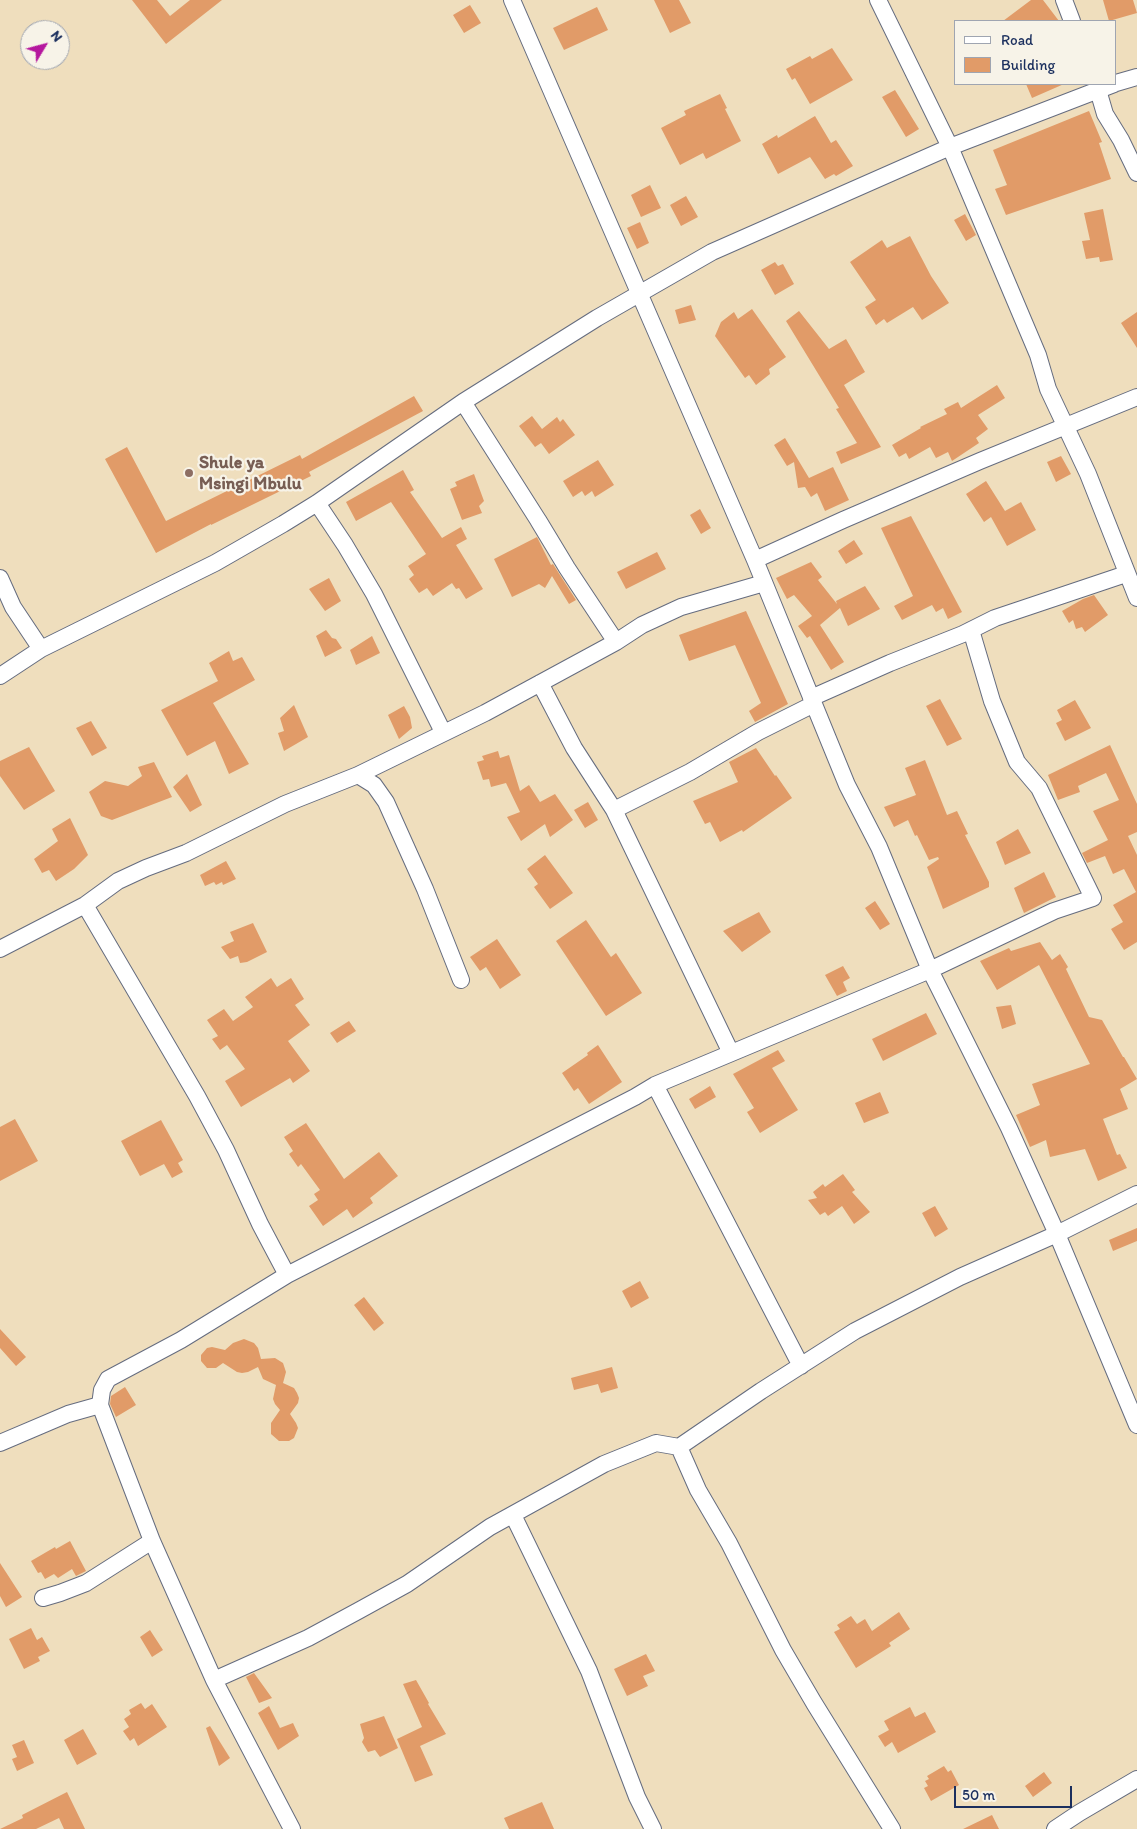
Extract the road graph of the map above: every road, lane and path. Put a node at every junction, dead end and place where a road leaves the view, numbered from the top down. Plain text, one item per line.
1 (512, 0) edge
2 (878, 0) edge
3 (1064, 0) edge
4 (1072, 20) edge
5 (1137, 77) edge
6 (1117, 83) edge
7 (1105, 86) edge
8 (950, 147) junction
9 (1137, 173) edge
10 (639, 292) junction
11 (1137, 397) edge
12 (463, 402) junction
13 (1066, 425) junction
14 (317, 503) junction
15 (755, 560) junction
16 (1126, 574) junction
17 (0, 578) edge
18 (764, 583) junction
19 (1137, 598) edge
20 (971, 630) junction
21 (616, 642) junction
22 (41, 650) junction
23 (0, 676) edge
24 (540, 683) junction
25 (813, 701) junction
26 (443, 732) junction
27 (358, 775) junction
28 (614, 810) junction
29 (85, 906) junction
30 (0, 949) edge
31 (930, 970) junction
32 (461, 980) dead end
33 (731, 1053) junction
34 (655, 1085) junction
35 (1137, 1194) edge
36 (1057, 1234) junction
37 (287, 1275) junction
38 (801, 1366) junction
39 (100, 1405) junction
40 (1137, 1425) edge
41 (0, 1443) edge
42 (679, 1447) junction
43 (513, 1515) junction
44 (152, 1542) junction
45 (43, 1598) dead end
46 (214, 1680) junction
47 (1137, 1779) edge
48 (288, 1827) edge
49 (652, 1829) edge
50 (892, 1829) edge
51 (1055, 1829) edge

1 - 10 street
2 - 8 street
3 - 4 street
5 - 6 street
7 - 8 street
7 - 9 street
8 - 10 street
8 - 13 street
10 - 12 street
10 - 15 street
11 - 13 street
12 - 14 street
12 - 21 street
13 - 15 street
13 - 16 street
14 - 22 street
14 - 26 street
15 - 18 street
16 - 19 street
16 - 20 street
17 - 22 street
18 - 21 street
18 - 25 street
20 - 25 street
20 - 31 street
21 - 24 street
22 - 23 street
24 - 26 street
24 - 28 street
25 - 28 street
25 - 31 street
26 - 27 street
27 - 29 street
27 - 32 street
28 - 33 street
29 - 30 street
29 - 37 street
31 - 33 street
31 - 36 street
33 - 34 street
34 - 37 street
34 - 38 street
35 - 36 street
36 - 38 street
36 - 40 street
37 - 39 street
38 - 42 street
39 - 41 street
39 - 44 street
42 - 43 street
42 - 50 street
43 - 46 street
43 - 49 street
44 - 45 street
44 - 46 street
46 - 48 street
47 - 51 street

